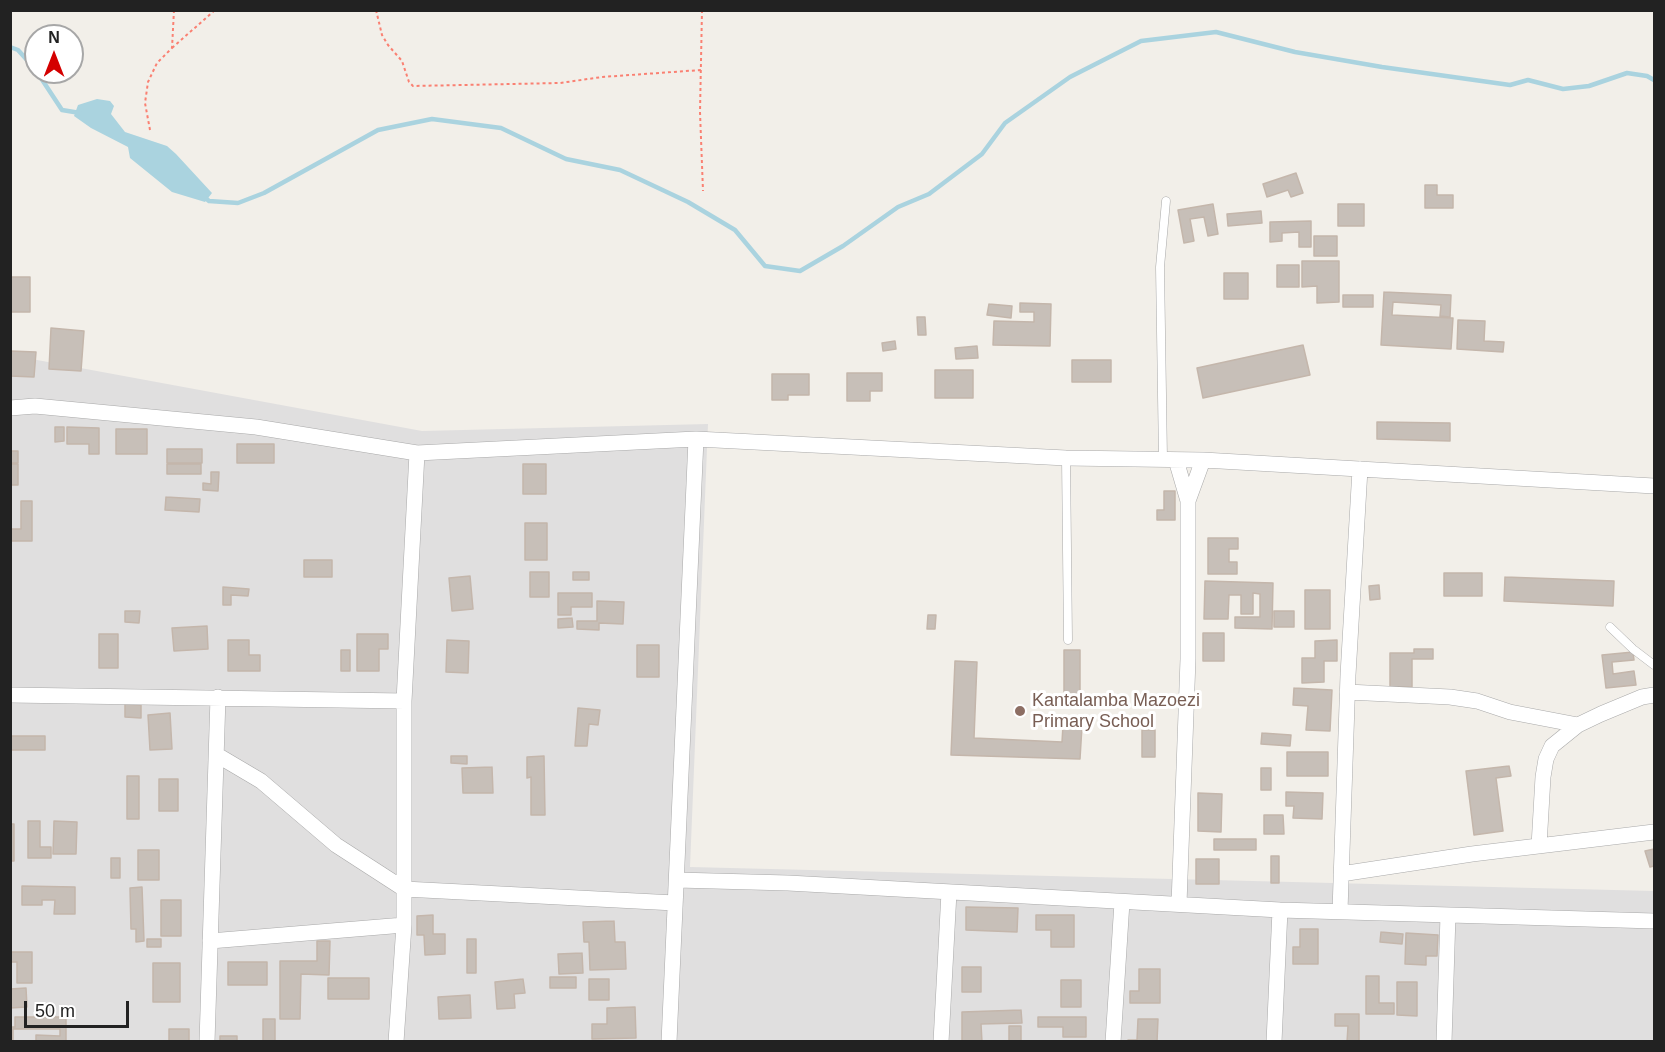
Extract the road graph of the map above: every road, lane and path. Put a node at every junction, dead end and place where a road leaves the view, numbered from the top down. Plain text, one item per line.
1 (174, 10) edge
2 (215, 10) edge
3 (376, 10) edge
4 (702, 10) edge
5 (172, 48) junction
6 (701, 70) junction
7 (150, 130) dead end
8 (703, 191) dead end
9 (1166, 201) dead end
10 (10, 408) edge
11 (696, 439) junction
12 (417, 453) junction
13 (1066, 458) junction
14 (1170, 459) junction
15 (1203, 460) junction
16 (1360, 469) junction
17 (1654, 486) edge
18 (1188, 501) junction
19 (1610, 627) dead end
20 (1068, 640) dead end
21 (1654, 665) edge
22 (1347, 692) junction
23 (10, 695) edge
24 (1654, 695) edge
25 (218, 697) junction
26 (404, 701) junction
27 (1578, 725) junction
28 (217, 755) junction
29 (1654, 832) edge
30 (1539, 846) junction
31 (1341, 874) junction
32 (677, 880) junction
33 (404, 889) junction
34 (949, 892) junction
35 (1122, 902) junction
36 (675, 903) junction
37 (1179, 904) junction
38 (1280, 909) junction
39 (1340, 911) junction
40 (1448, 915) junction
41 (1654, 921) edge
42 (404, 925) junction
43 (210, 940) junction
44 (207, 1041) edge
45 (396, 1041) edge
46 (669, 1041) edge
47 (941, 1041) edge
48 (1113, 1041) edge
49 (1274, 1041) edge
50 (1444, 1041) edge

1 - 5 path
2 - 5 path
3 - 6 path
4 - 6 path
5 - 7 path
6 - 8 path
9 - 14 lane
10 - 12 street
11 - 12 street
11 - 13 street
11 - 32 street
12 - 26 street
13 - 14 street
13 - 20 lane
14 - 15 street
14 - 18 street
15 - 16 street
15 - 18 street
16 - 17 street
16 - 22 street
18 - 37 street
19 - 21 lane
22 - 27 street
22 - 31 street
23 - 25 street
24 - 27 street
25 - 26 street
25 - 28 street
26 - 33 street
27 - 30 street
28 - 33 street
28 - 43 street
29 - 30 street
30 - 31 street
31 - 39 street
32 - 34 street
32 - 36 street
33 - 36 street
33 - 42 street
34 - 35 street
34 - 47 street
35 - 37 street
35 - 48 street
36 - 46 street
37 - 38 street
38 - 39 street
38 - 49 street
39 - 40 street
40 - 41 street
40 - 50 street
42 - 43 street
42 - 45 street
43 - 44 street

